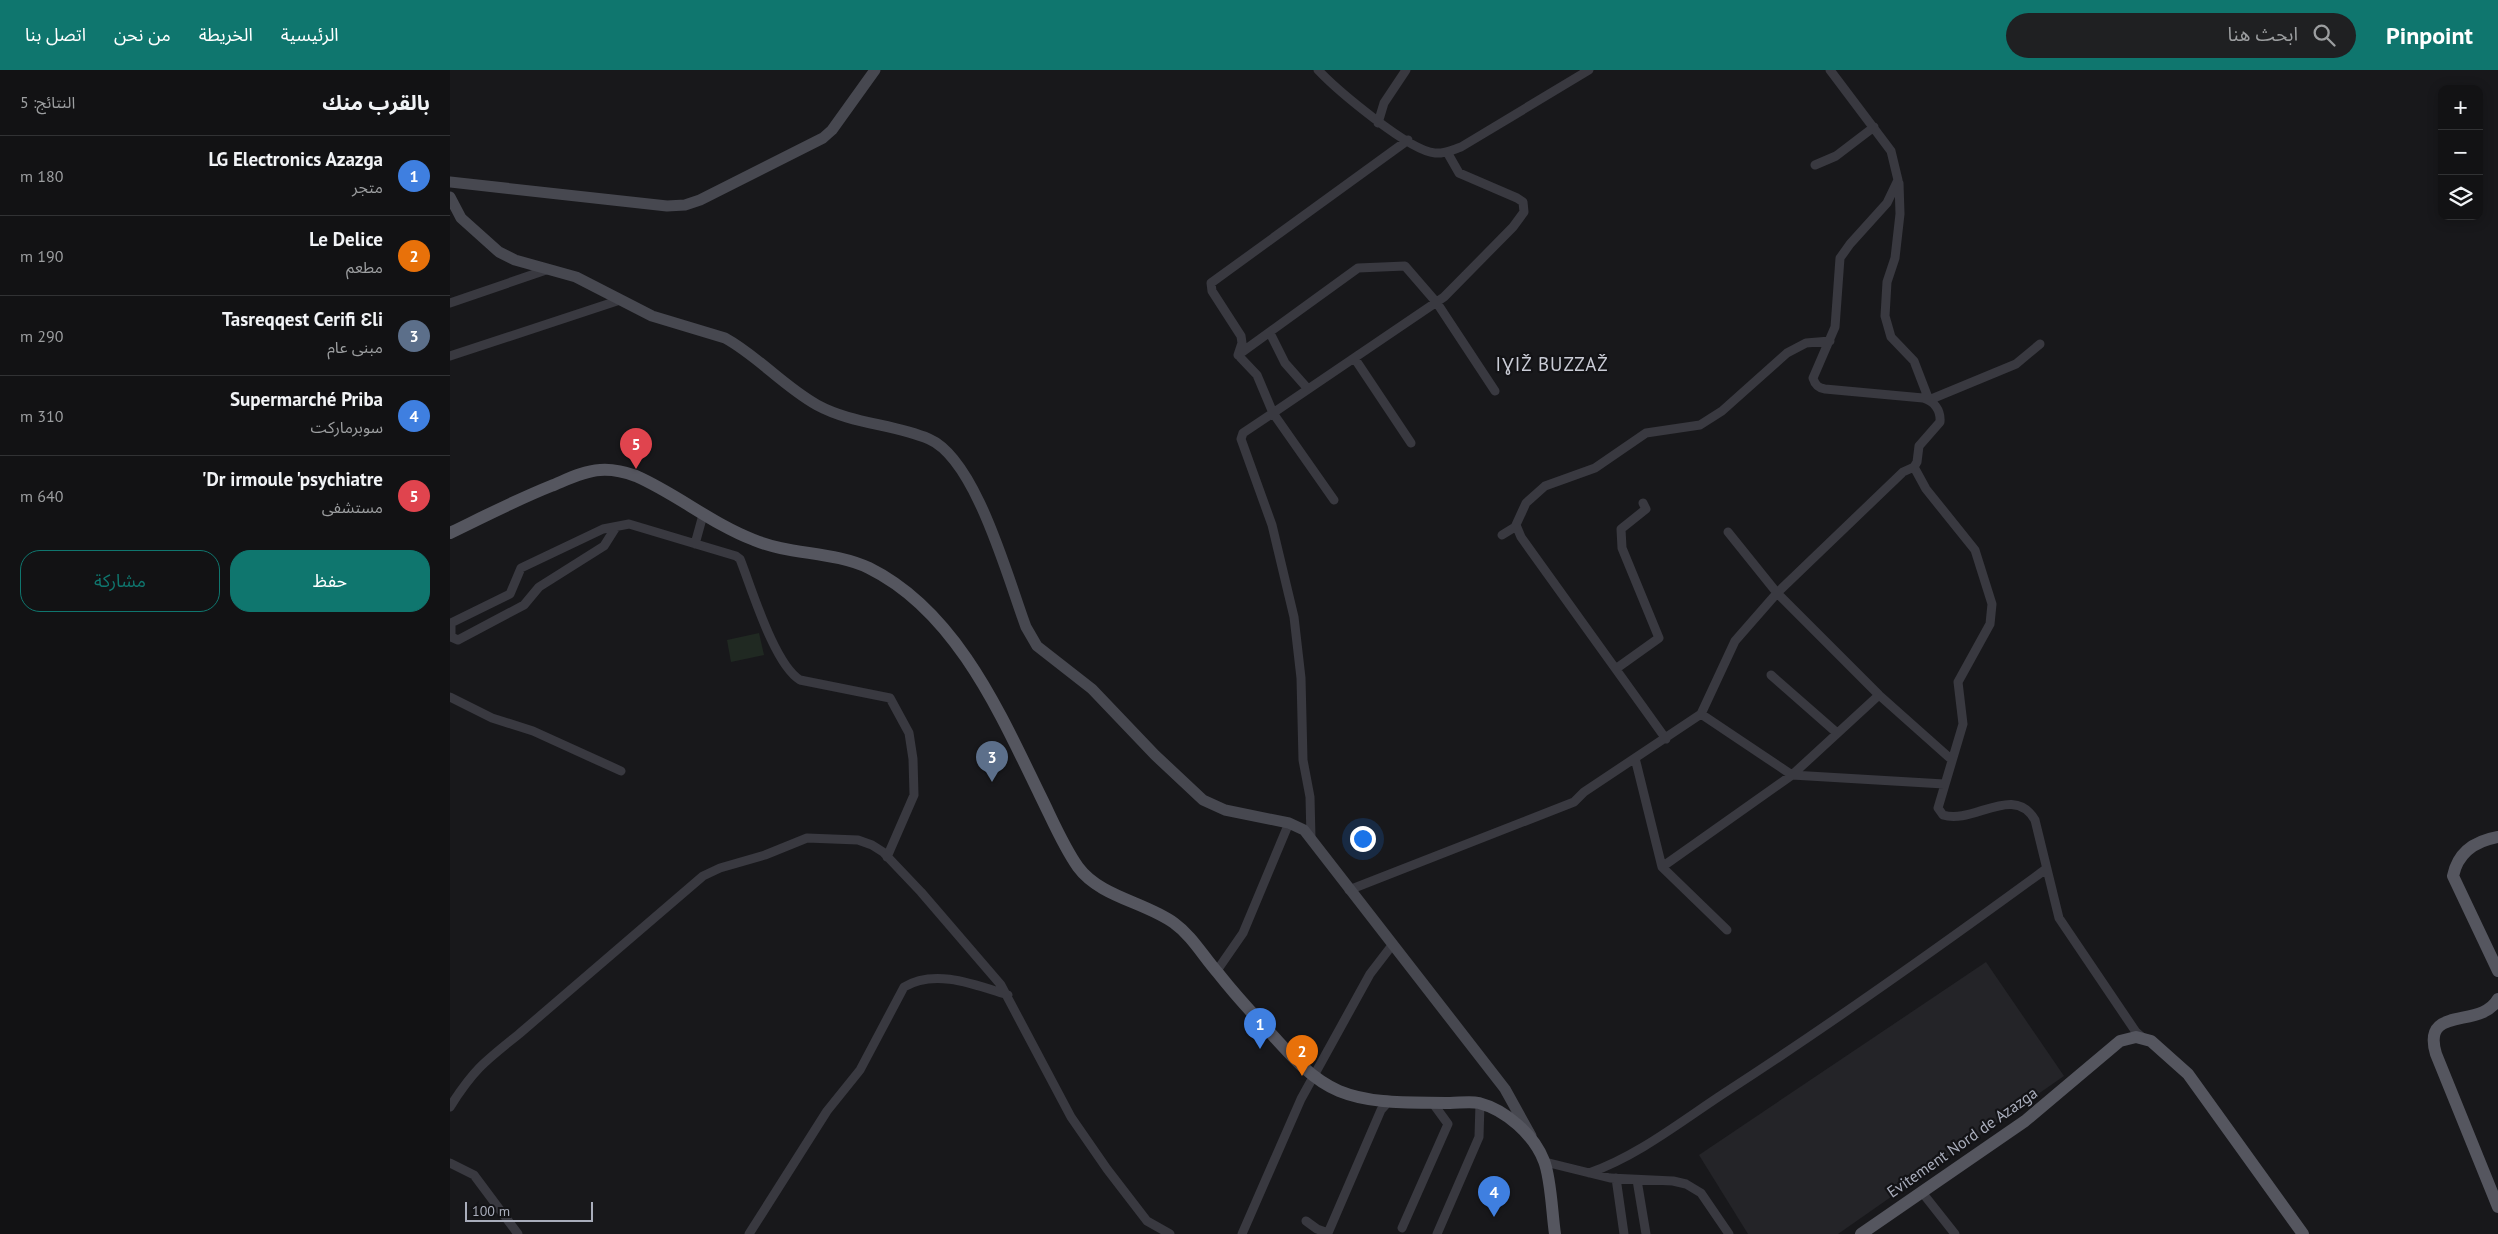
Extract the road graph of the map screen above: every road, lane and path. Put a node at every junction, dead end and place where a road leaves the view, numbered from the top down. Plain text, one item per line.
1 (875, 70) edge
2 (1318, 70) edge
3 (1406, 70) edge
4 (1589, 70) edge
5 (1830, 70) edge
6 (1378, 123) junction
7 (1874, 127) junction
8 (1408, 140) junction
9 (1447, 152) junction
10 (1815, 165) dead end
11 (1898, 180) junction
12 (450, 182) edge
13 (450, 197) edge
14 (453, 211) edge
15 (551, 268) junction
16 (620, 300) junction
17 (450, 303) edge
18 (1436, 303) junction
19 (1270, 333) junction
20 (1830, 341) junction
21 (2040, 344) dead end
22 (450, 356) edge
23 (1238, 356) junction
24 (1355, 359) junction
25 (1308, 389) junction
26 (1495, 391) dead end
27 (1929, 400) junction
28 (1273, 413) junction
29 (1411, 443) dead end
30 (1914, 467) junction
31 (1334, 500) dead end
32 (1643, 503) dead end
33 (703, 515) junction
34 (1516, 525) junction
35 (616, 526) junction
36 (1728, 532) dead end
37 (450, 533) edge
38 (1502, 535) dead end
39 (694, 544) junction
40 (1777, 593) junction
41 (1617, 668) junction
42 (1771, 675) dead end
43 (1879, 695) junction
44 (450, 697) edge
45 (1701, 714) junction
46 (1837, 733) junction
47 (1666, 739) junction
48 (1635, 758) junction
49 (1952, 760) junction
50 (621, 771) dead end
51 (1792, 775) junction
52 (1944, 784) junction
53 (1289, 823) junction
54 (2498, 837) edge
55 (1311, 838) junction
56 (887, 857) junction
57 (1662, 867) junction
58 (2046, 869) junction
59 (1349, 890) junction
60 (1727, 930) dead end
61 (1393, 944) junction
62 (2498, 971) edge
63 (1216, 972) junction
64 (1008, 995) junction
65 (2498, 999) edge
66 (2143, 1038) junction
67 (1314, 1077) junction
68 (1390, 1101) junction
69 (1432, 1102) junction
70 (1480, 1104) junction
71 (450, 1107) edge
72 (1533, 1140) junction
73 (1545, 1162) junction
74 (450, 1163) edge
75 (1589, 1173) junction
76 (1616, 1178) junction
77 (1638, 1180) junction
78 (1921, 1192) junction
79 (2498, 1207) edge
80 (1306, 1221) dead end
81 (1402, 1228) dead end
82 (754, 1233) edge
83 (518, 1234) edge
84 (1170, 1234) edge
85 (1242, 1234) edge
86 (1437, 1234) edge
87 (1555, 1234) edge
88 (1624, 1234) edge
89 (1646, 1234) edge
90 (1728, 1234) edge
91 (1861, 1234) edge
92 (1955, 1234) edge
93 (2303, 1234) edge

1 - 12 street
2 - 6 street
3 - 6 street
4 - 9 street
5 - 7 street
6 - 8 street
7 - 10 street
7 - 11 street
8 - 9 street
8 - 23 street
9 - 18 street
11 - 20 street
11 - 27 street
13 - 14 street
14 - 15 street
15 - 16 street
15 - 17 street
16 - 22 street
16 - 53 street
18 - 19 street
18 - 24 street
18 - 26 street
19 - 23 street
19 - 25 street
20 - 27 street
20 - 34 street
21 - 27 street
23 - 28 street
24 - 25 street
24 - 29 street
25 - 28 street
27 - 30 street
28 - 31 street
28 - 55 street
30 - 40 street
30 - 49 street
32 - 41 street
33 - 37 main road
33 - 39 street
33 - 63 main road
34 - 38 street
34 - 41 street
35 - 35 street
35 - 39 street
36 - 40 street
39 - 56 street
40 - 43 street
40 - 45 street
41 - 47 street
42 - 46 street
43 - 46 street
43 - 49 street
44 - 50 street
45 - 47 street
45 - 51 street
46 - 51 street
47 - 48 street
48 - 57 street
48 - 59 street
49 - 52 street
51 - 52 street
51 - 57 street
52 - 58 street
53 - 55 street
53 - 63 street
54 - 62 main road
55 - 59 street
56 - 64 street
56 - 71 street
57 - 60 street
58 - 66 street
58 - 75 street
59 - 61 street
61 - 67 street
61 - 72 street
63 - 67 main road
64 - 82 street
64 - 84 street
65 - 79 main road
66 - 78 main road, Evitement Nord de Azazga
66 - 93 main road
67 - 68 main road
67 - 85 street
68 - 69 main road
68 - 80 street
69 - 70 main road
69 - 81 street
70 - 72 main road
70 - 86 street
72 - 73 main road
73 - 75 street
73 - 87 main road
74 - 83 street
75 - 76 street
76 - 77 street
76 - 88 street
77 - 89 street
77 - 90 street
78 - 91 main road, Evitement Nord de Azazga
78 - 92 street

